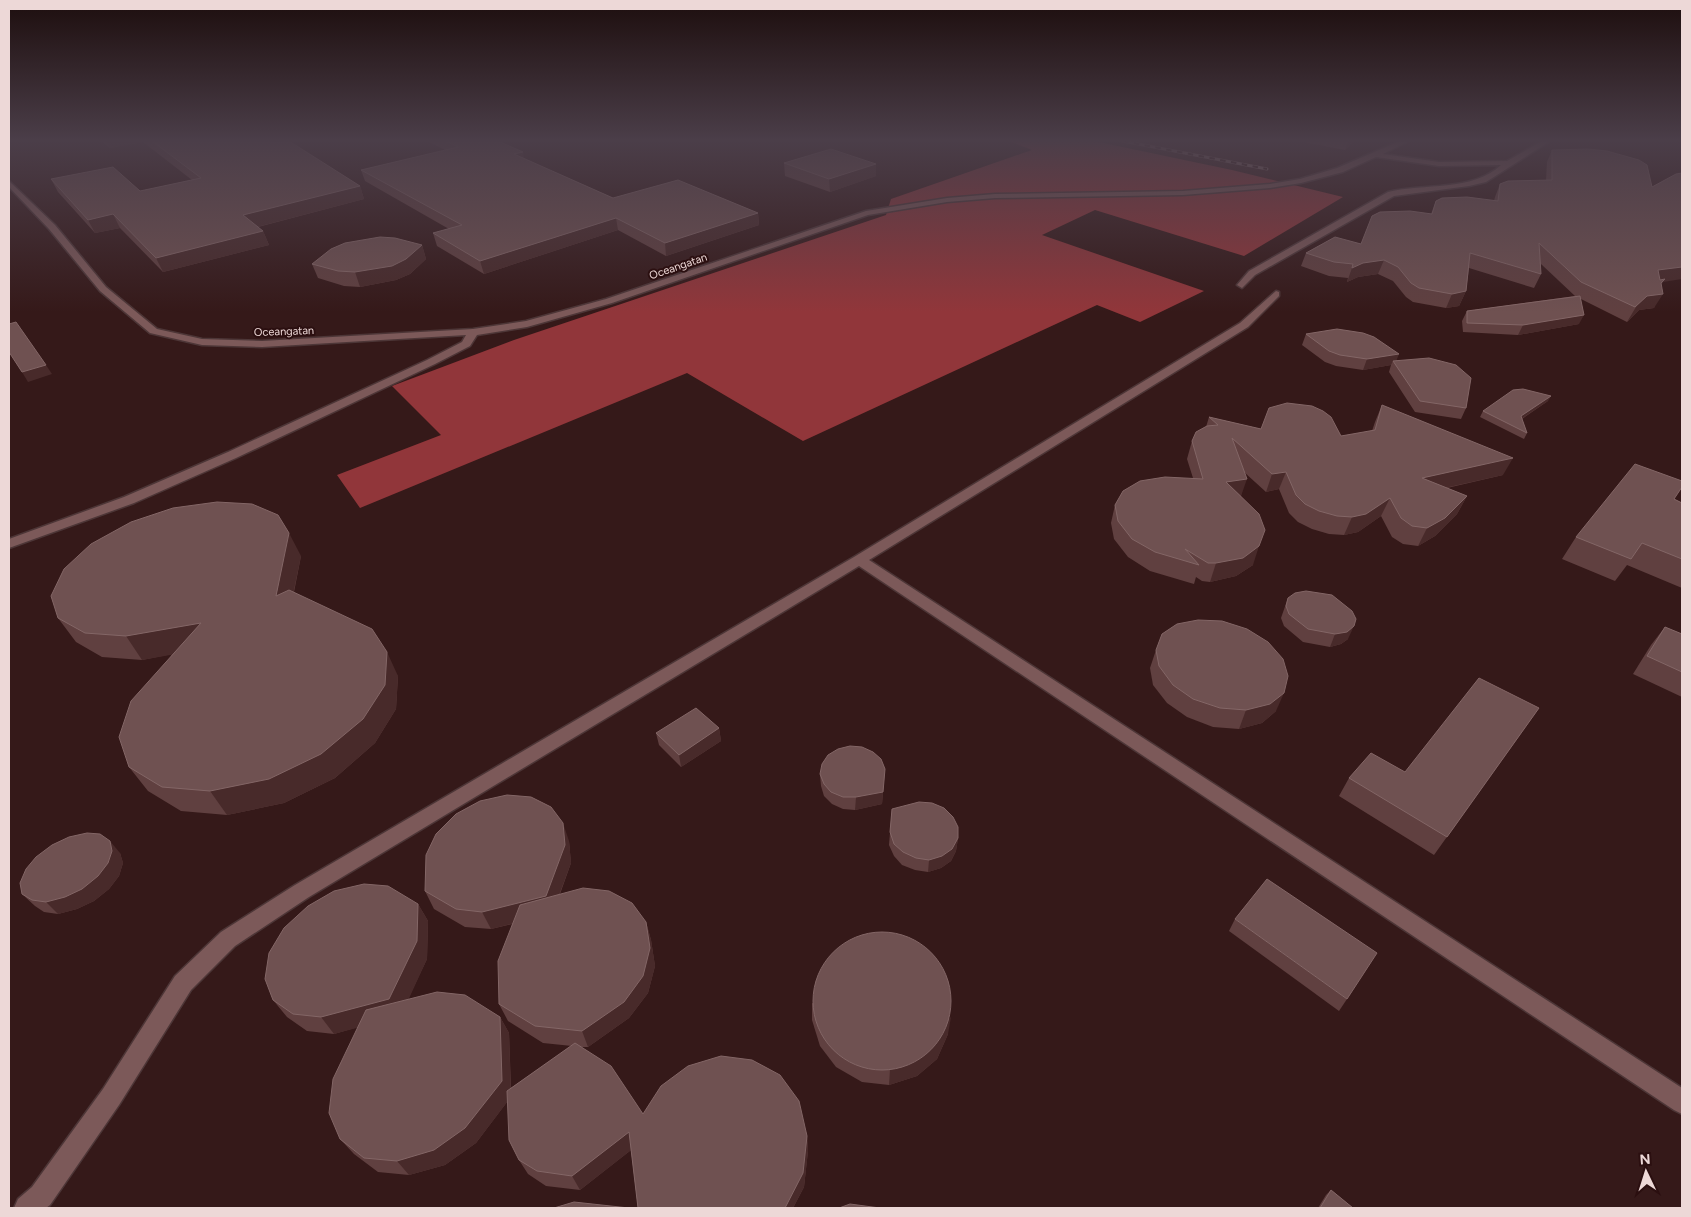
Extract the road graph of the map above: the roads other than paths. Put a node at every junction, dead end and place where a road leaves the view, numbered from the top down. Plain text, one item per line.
1 (23, 198) edge
2 (973, 198) edge
3 (1384, 198) edge
4 (1242, 285) dead end
5 (1276, 294) dead end
6 (473, 332) junction
7 (9, 544) edge
8 (859, 560) junction
9 (1682, 1102) edge
10 (27, 1208) edge

1 - 6 street, Oceangatan
2 - 6 street, Oceangatan
3 - 4 street
5 - 8 street
6 - 7 street
8 - 9 street
8 - 10 street

